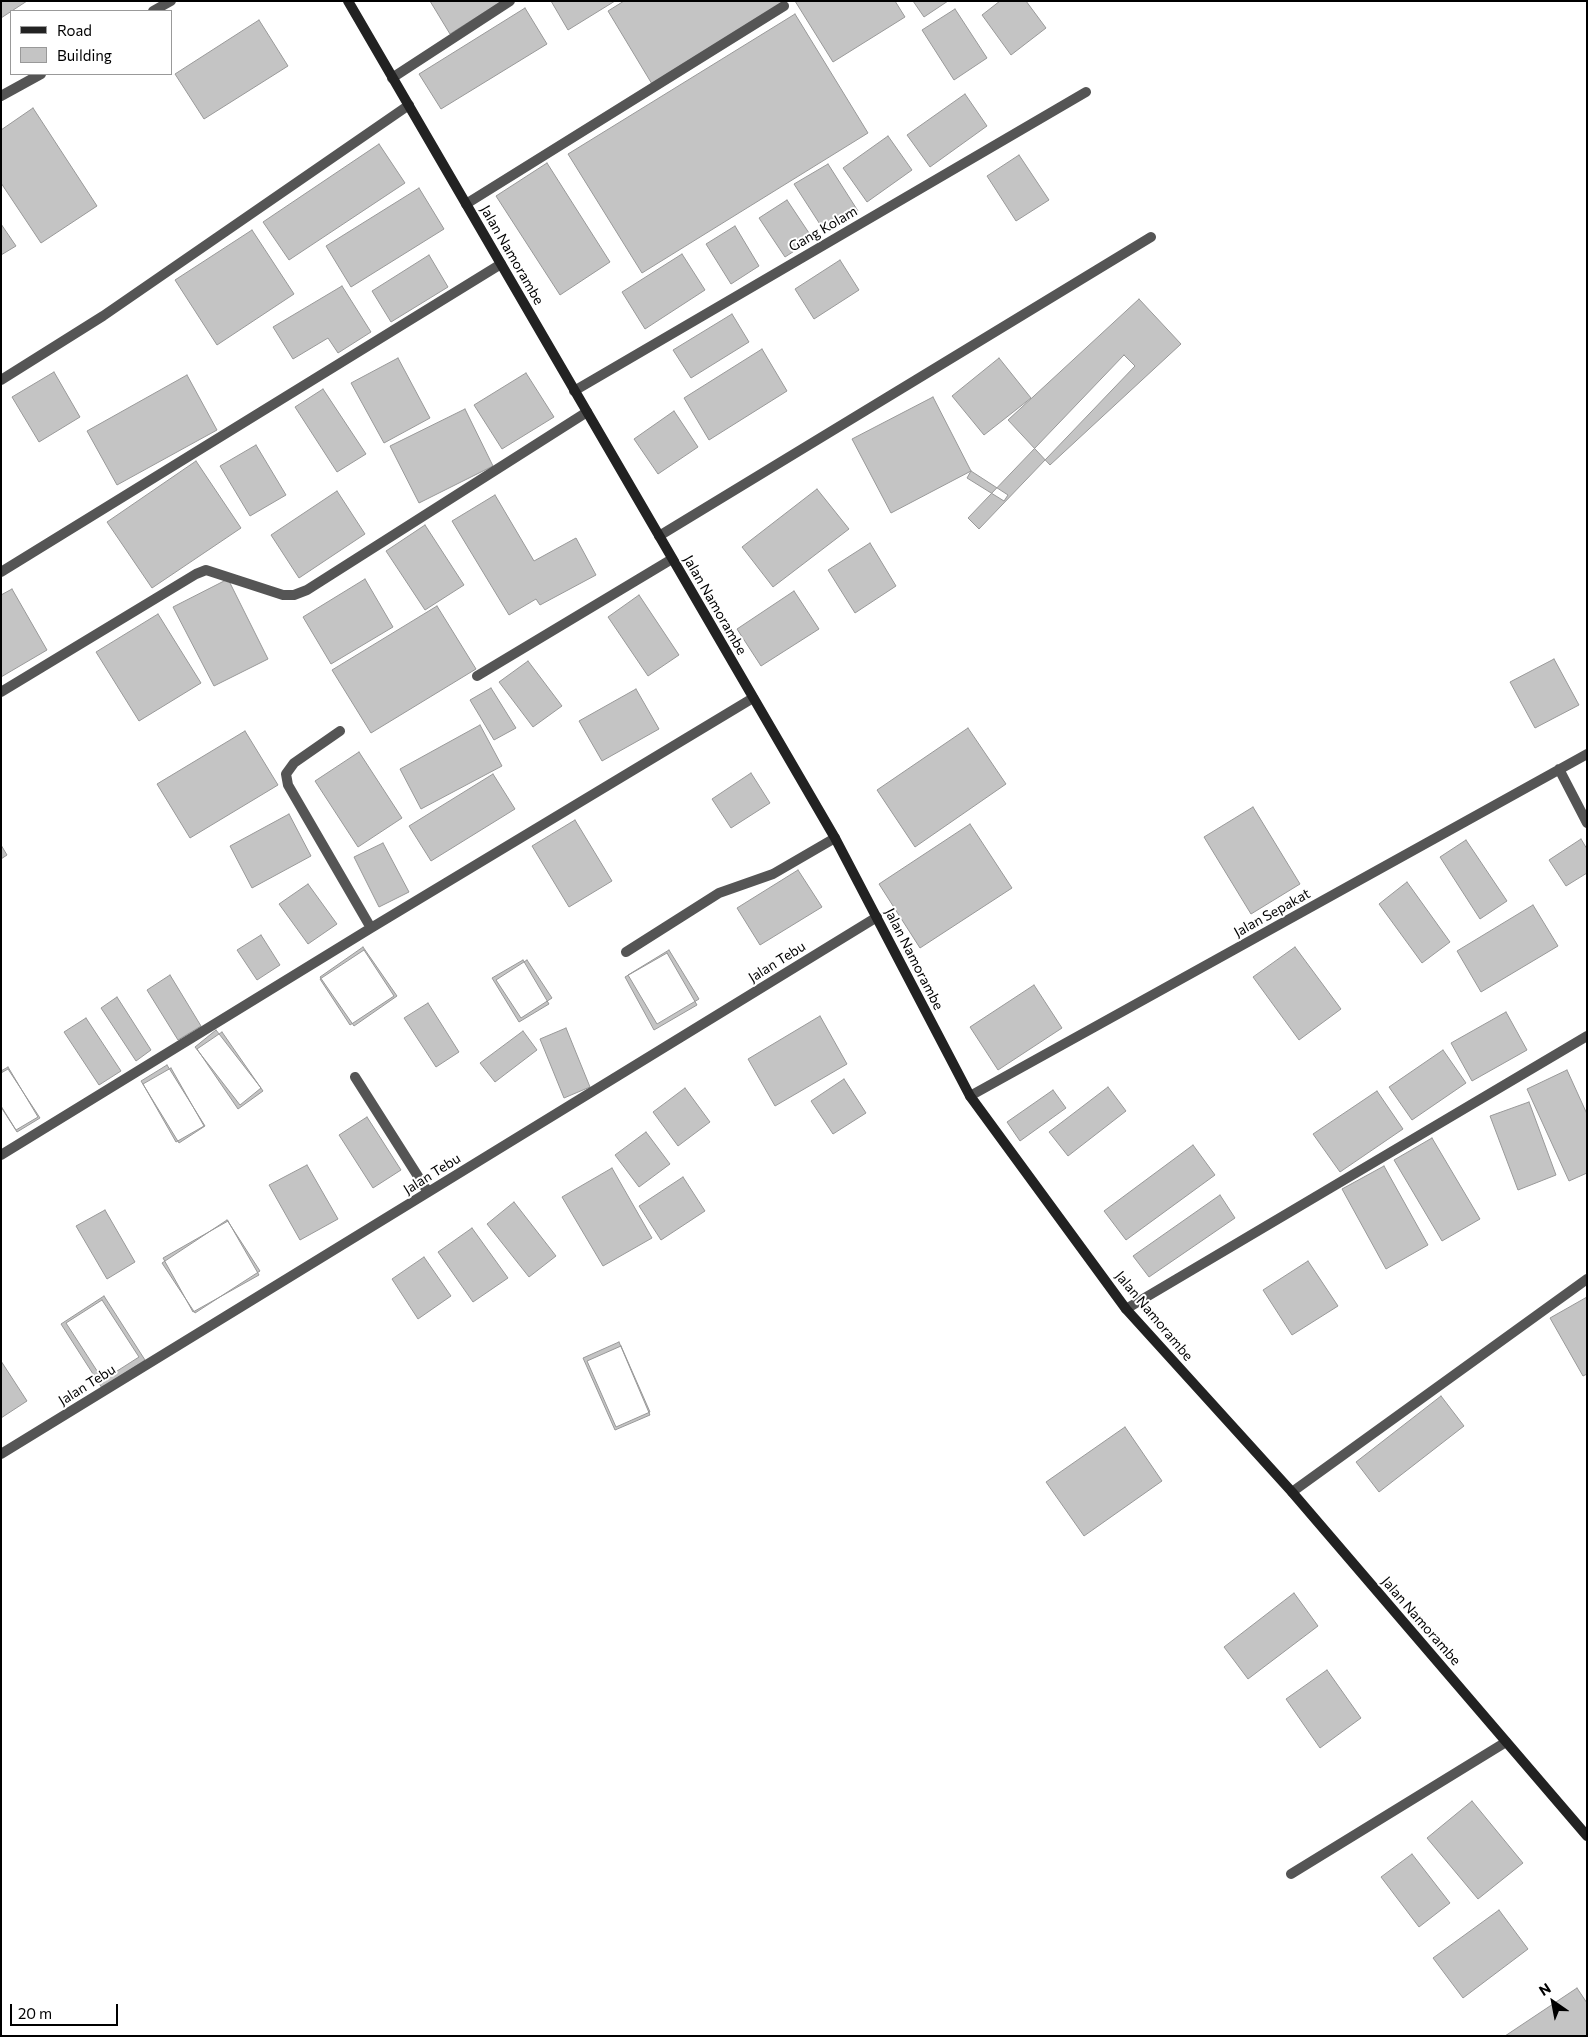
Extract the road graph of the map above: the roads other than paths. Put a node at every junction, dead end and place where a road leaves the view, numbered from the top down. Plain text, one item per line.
1 (171, 1) edge
2 (348, 1) edge
3 (510, 1) edge
4 (784, 6) dead end
5 (155, 10) edge
6 (39, 75) edge
7 (392, 78) junction
8 (1086, 92) dead end
9 (1, 96) edge
10 (409, 105) junction
11 (466, 204) junction
12 (1151, 237) dead end
13 (501, 264) junction
14 (1, 380) edge
15 (574, 391) junction
16 (587, 412) junction
17 (659, 536) junction
18 (672, 559) junction
19 (1, 572) edge
20 (477, 676) dead end
21 (1, 692) edge
22 (753, 698) junction
23 (340, 731) dead end
24 (1587, 754) edge
25 (1559, 769) junction
26 (1587, 823) edge
27 (835, 838) junction
28 (877, 917) junction
29 (371, 928) junction
30 (626, 952) dead end
31 (1587, 1036) edge
32 (355, 1077) dead end
33 (970, 1096) junction
34 (1, 1155) edge
35 (428, 1192) junction
36 (1587, 1279) edge
37 (1126, 1309) junction
38 (1, 1454) edge
39 (1292, 1492) junction
40 (1506, 1742) junction
41 (1587, 1836) edge
42 (1291, 1874) dead end

1 - 5 street
2 - 7 street, Jalan Namorambe
3 - 7 street
4 - 11 street
6 - 9 street
7 - 10 street, Jalan Namorambe
8 - 15 street, Gang Kolam
10 - 11 street, Jalan Namorambe
10 - 14 street
11 - 13 street, Jalan Namorambe
12 - 17 street
13 - 15 street, Jalan Namorambe
13 - 19 street
15 - 16 street, Jalan Namorambe
16 - 17 street, Jalan Namorambe
16 - 21 street
17 - 18 street, Jalan Namorambe
18 - 20 street
18 - 22 street, Jalan Namorambe
22 - 27 street, Jalan Namorambe
22 - 29 street
23 - 29 street
24 - 25 street, Jalan Sepakat
25 - 26 street
25 - 33 street, Jalan Sepakat
27 - 28 street, Jalan Namorambe
27 - 30 street
28 - 33 street, Jalan Namorambe
28 - 35 street, Jalan Tebu
29 - 34 street
31 - 37 street
32 - 35 street
33 - 37 street, Jalan Namorambe
35 - 38 street, Jalan Tebu
36 - 39 street
37 - 39 street, Jalan Namorambe
39 - 40 street, Jalan Namorambe
40 - 41 street, Jalan Namorambe
40 - 42 street

